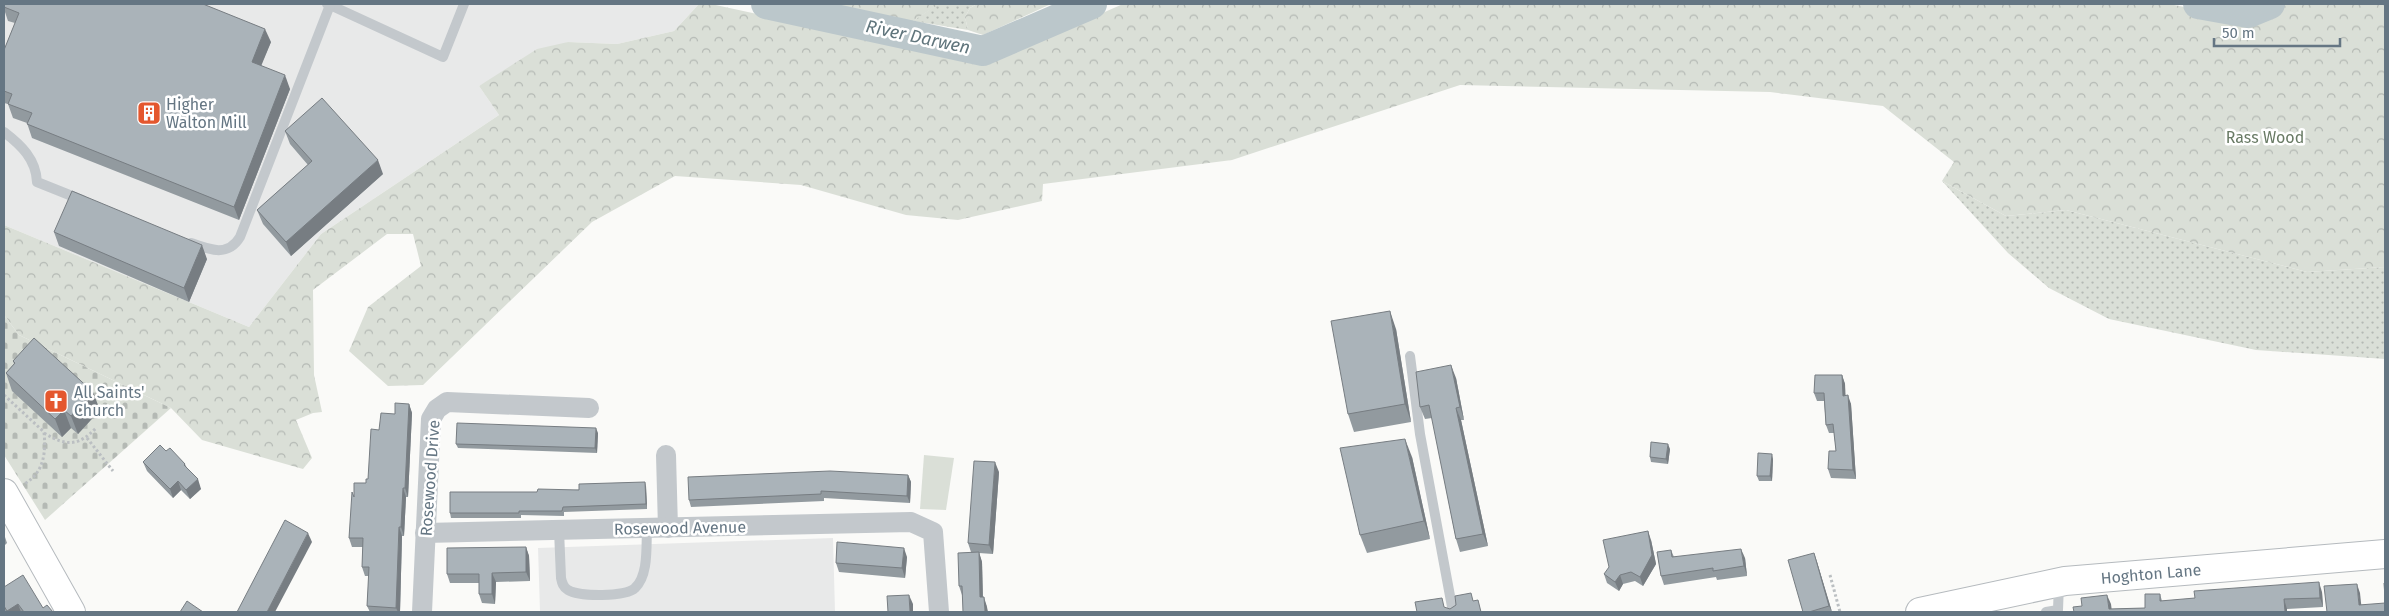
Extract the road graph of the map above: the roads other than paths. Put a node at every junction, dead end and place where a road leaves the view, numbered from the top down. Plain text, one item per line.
1 (329, 4) edge
2 (464, 4) edge
3 (4, 132) edge
4 (90, 203) edge
5 (179, 238) edge
6 (1410, 356) dead end
7 (589, 408) dead end
8 (666, 454) dead end
9 (4, 494) edge
10 (647, 528) junction
11 (668, 528) junction
12 (559, 530) junction
13 (426, 533) junction
14 (2385, 554) edge
15 (2060, 582) junction
16 (71, 612) edge
17 (422, 612) edge
18 (939, 612) edge
19 (1452, 612) edge
20 (1920, 612) edge
21 (2046, 612) edge

1 - 2 lane
1 - 5 lane
3 - 4 lane
6 - 19 lane
7 - 13 street, Rosewood Drive
8 - 11 street
9 - 16 main road
10 - 11 street, Rosewood Avenue
10 - 12 street, Rosewood Avenue
10 - 12 lane
11 - 18 street, Rosewood Avenue
12 - 13 street, Rosewood Avenue
13 - 17 street, Rosewood Drive
14 - 15 main road, Hoghton Lane
15 - 20 main road, Hoghton Lane
15 - 21 lane

